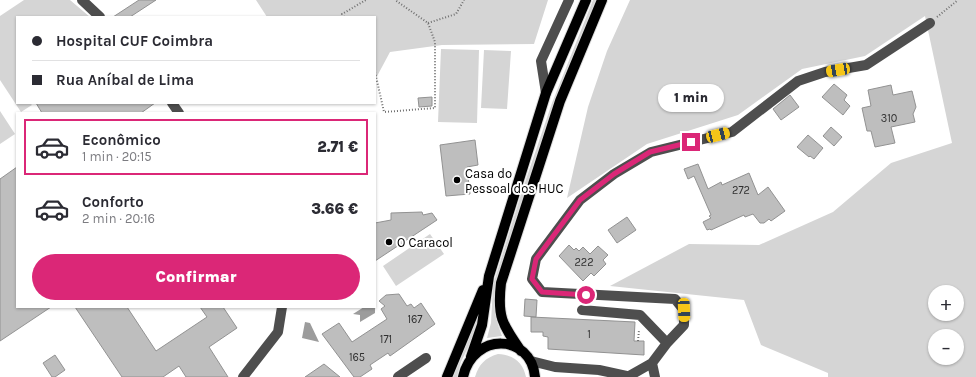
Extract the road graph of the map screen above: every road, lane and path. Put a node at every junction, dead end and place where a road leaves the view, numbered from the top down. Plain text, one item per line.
1 (82, 0) edge
2 (366, 0) edge
3 (395, 0) edge
4 (464, 0) edge
5 (569, 0) edge
6 (586, 0) edge
7 (602, 0) edge
8 (958, 0) edge
9 (99, 16) edge
10 (343, 16) edge
11 (428, 23) junction
12 (930, 23) joint
13 (376, 76) edge
14 (546, 93) junction
15 (489, 276) junction
16 (282, 308) edge
17 (582, 310) dead end
18 (667, 343) junction
19 (521, 351) junction
20 (471, 357) junction
21 (426, 358) dead end
22 (531, 361) junction
23 (652, 363) junction
24 (243, 377) edge
25 (398, 377) edge
26 (447, 377) edge
27 (463, 377) edge
28 (535, 377) edge
29 (630, 377) edge
30 (654, 377) edge

1 - 9 street
2 - 10 path
3 - 11 path
4 - 11 path
5 - 14 street
6 - 14 main road
7 - 19 main road
8 - 12 path
11 - 13 path
12 - 18 street
14 - 15 main road
15 - 20 main road
15 - 26 main road
16 - 24 street
17 - 18 street
18 - 23 street
19 - 20 main road
19 - 22 main road
20 - 27 main road
21 - 25 street
22 - 28 main road
22 - 29 street
23 - 29 street
23 - 30 street

